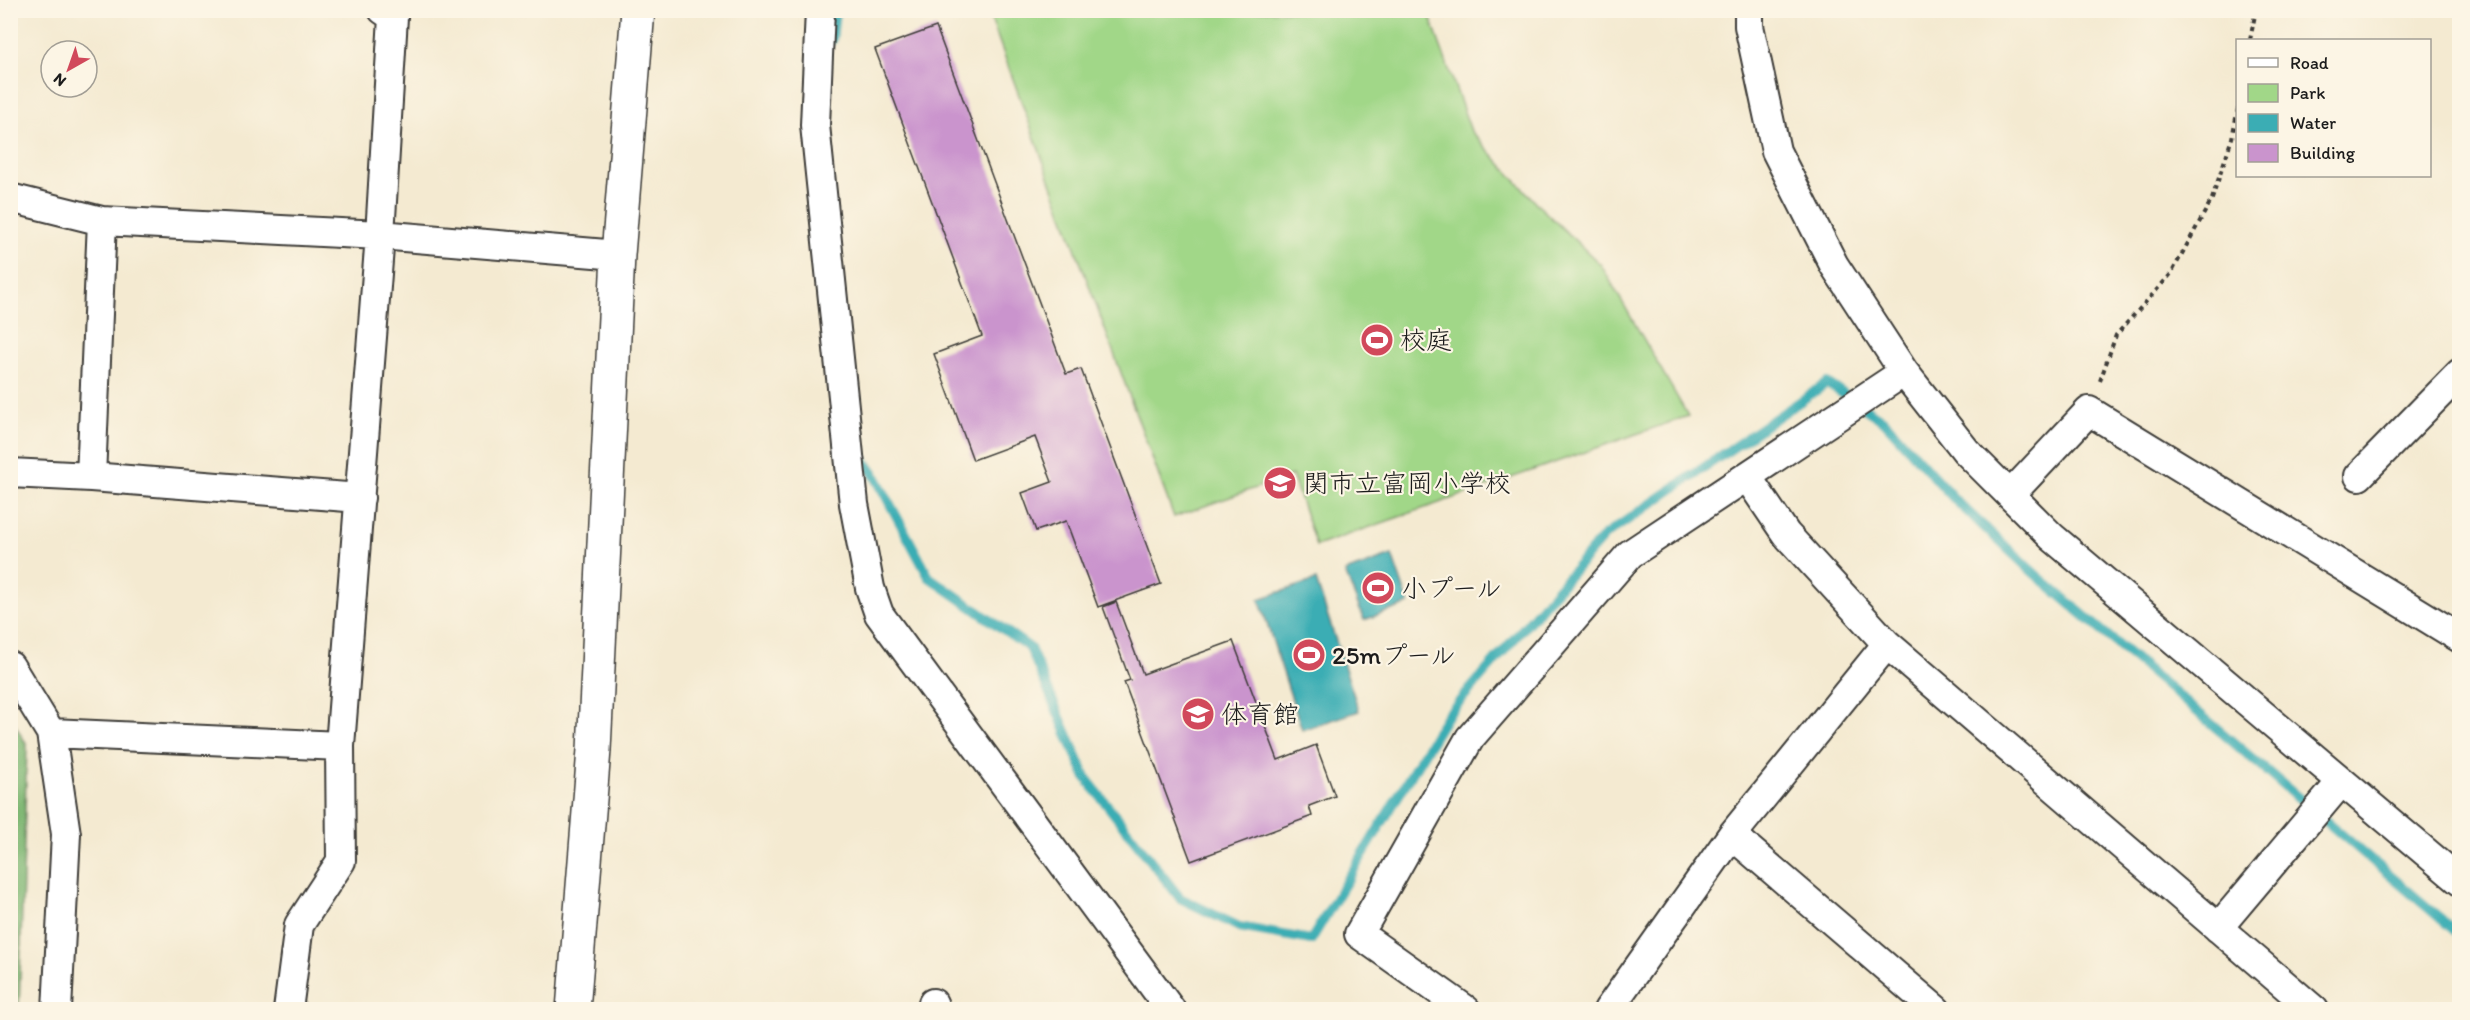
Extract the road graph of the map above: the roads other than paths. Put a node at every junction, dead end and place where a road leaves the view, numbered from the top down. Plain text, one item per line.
1 (383, 10) edge
2 (638, 10) edge
3 (820, 10) edge
4 (1749, 10) edge
5 (10, 198) edge
6 (102, 221) junction
7 (380, 235) junction
8 (618, 255) junction
9 (1904, 372) junction
10 (2460, 373) edge
11 (10, 473) edge
12 (2359, 476) dead end
13 (91, 477) junction
14 (1748, 478) junction
15 (2010, 495) junction
16 (360, 498) junction
17 (2460, 638) edge
18 (1887, 644) junction
19 (10, 666) edge
20 (51, 733) junction
21 (340, 746) junction
22 (2341, 782) junction
23 (1732, 835) junction
24 (2454, 867) edge
25 (2218, 928) junction
26 (57, 1010) edge
27 (288, 1010) edge
28 (573, 1010) edge
29 (1172, 1010) edge
30 (1466, 1010) edge
31 (1608, 1010) edge
32 (1936, 1010) edge
33 (2314, 1010) edge

1 - 7 street
2 - 8 street
3 - 29 street
4 - 9 street
5 - 6 street
6 - 7 street
6 - 13 street
7 - 8 street
7 - 16 street
8 - 28 street
9 - 14 street
9 - 15 street
10 - 12 street
11 - 13 street
13 - 16 street
14 - 18 street
14 - 30 street
15 - 17 street
15 - 22 street
16 - 21 street
18 - 23 street
18 - 25 street
19 - 20 street
20 - 21 street
20 - 26 street
21 - 27 street
22 - 24 street
22 - 25 street
23 - 31 street
23 - 32 street
25 - 33 street

